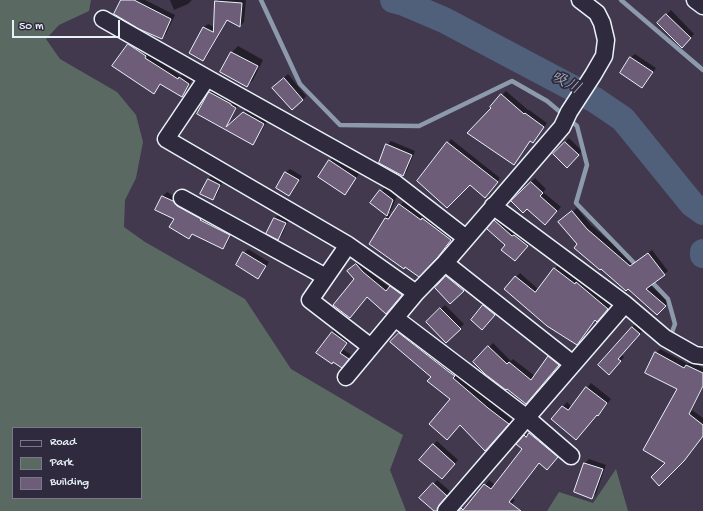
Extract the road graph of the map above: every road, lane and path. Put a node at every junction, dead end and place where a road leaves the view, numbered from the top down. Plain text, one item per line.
1 (580, 0) edge
2 (694, 0) edge
3 (703, 6) edge
4 (103, 19) dead end
5 (207, 78) junction
6 (182, 198) dead end
7 (493, 206) junction
8 (466, 238) junction
9 (348, 245) junction
10 (445, 263) junction
11 (326, 277) junction
12 (416, 293) junction
13 (625, 304) junction
14 (395, 318) junction
15 (371, 347) junction
16 (703, 356) edge
17 (573, 364) junction
18 (346, 377) dead end
19 (526, 418) junction
20 (571, 456) dead end
21 (446, 511) edge

1 - 7 street
2 - 3 street
4 - 5 street
5 - 8 street
5 - 9 street
6 - 11 street
7 - 8 street
7 - 13 street
8 - 10 street
9 - 11 street
9 - 12 street
10 - 12 street
10 - 17 street
11 - 15 street
12 - 14 street
13 - 16 street
13 - 17 street
14 - 15 street
14 - 19 street
15 - 18 street
17 - 19 street
19 - 20 street
19 - 21 street

